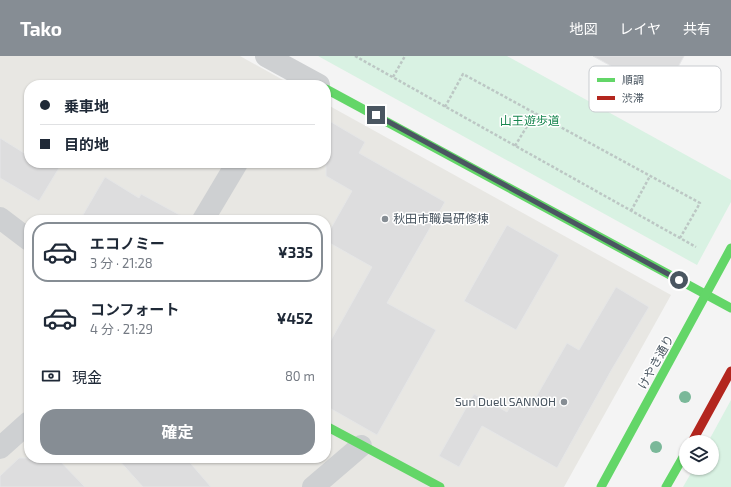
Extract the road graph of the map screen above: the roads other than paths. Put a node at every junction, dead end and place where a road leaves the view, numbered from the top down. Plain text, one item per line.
1 (266, 56) edge
2 (288, 78) edge
3 (331, 92) edge
4 (234, 168) edge
5 (206, 215) edge
6 (0, 218) edge
7 (24, 236) edge
8 (731, 248) edge
9 (707, 295) junction
10 (731, 308) edge
11 (731, 371) edge
12 (24, 426) edge
13 (331, 429) edge
14 (696, 435) edge
15 (361, 446) junction
16 (0, 448) edge
17 (679, 464) edge
18 (313, 487) edge
19 (440, 487) edge
20 (601, 487) edge
21 (666, 487) edge

1 - 2 street
3 - 9 street
4 - 5 street
6 - 7 street
8 - 9 street, けやき通り
9 - 10 street
9 - 20 street, けやき通り
11 - 14 street
12 - 16 street
13 - 15 street
15 - 18 street
15 - 19 street
17 - 21 street

